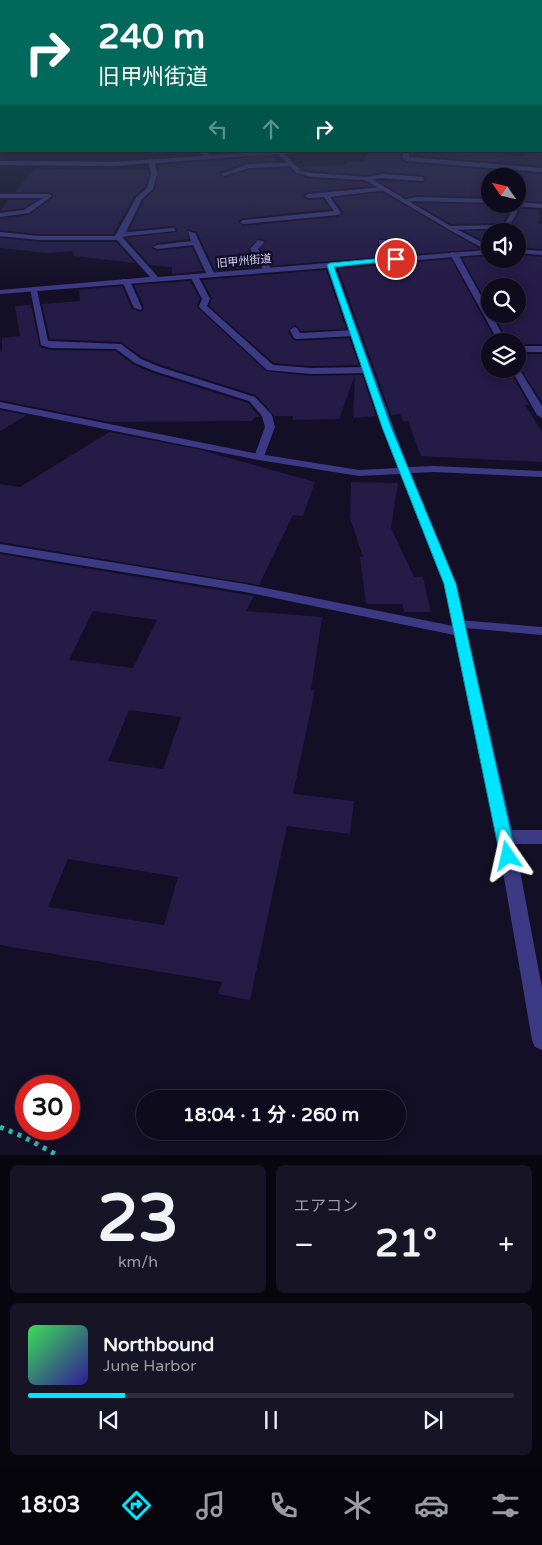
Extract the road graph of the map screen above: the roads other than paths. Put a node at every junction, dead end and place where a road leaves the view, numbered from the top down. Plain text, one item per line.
1 (153, 176) edge
2 (328, 176) edge
3 (366, 178) junction
4 (422, 179) dead end
5 (384, 189) junction
6 (326, 195) junction
7 (0, 196) edge
8 (308, 196) dead end
9 (404, 201) junction
10 (481, 201) edge
11 (542, 206) edge
12 (526, 207) edge
13 (285, 211) dead end
14 (512, 213) edge
15 (0, 215) edge
16 (290, 218) junction
17 (243, 222) dead end
18 (450, 228) junction
19 (173, 230) dead end
20 (0, 234) edge
21 (191, 234) dead end
22 (119, 236) junction
23 (261, 242) dead end
24 (382, 242) dead end
25 (196, 243) junction
26 (481, 245) edge
27 (157, 247) dead end
28 (481, 251) edge
29 (526, 252) edge
30 (542, 253) edge
31 (454, 254) junction
32 (396, 259) junction
33 (330, 265) junction
34 (268, 270) junction
35 (211, 275) junction
36 (194, 276) junction
37 (156, 280) junction
38 (126, 281) junction
39 (33, 290) junction
40 (0, 292) edge
41 (138, 308) dead end
42 (294, 330) dead end
43 (354, 333) junction
44 (498, 333) edge
45 (542, 349) edge
46 (526, 350) edge
47 (368, 370) junction
48 (521, 378) edge
49 (0, 405) edge
50 (542, 415) edge
51 (259, 456) junction
52 (404, 470) junction
53 (542, 474) edge
54 (0, 548) edge
55 (460, 628) junction
56 (542, 631) edge
57 (505, 837) junction
58 (542, 838) edge
59 (542, 1040) edge

1 - 22 street
2 - 3 street
3 - 4 street
3 - 5 street
5 - 6 street
5 - 9 street
6 - 8 street
6 - 16 street
7 - 15 street
9 - 10 street
9 - 18 street
11 - 12 street
13 - 16 street
14 - 18 street
16 - 17 street
18 - 26 street
19 - 22 street
20 - 22 street
21 - 25 street
22 - 37 street
23 - 34 street
24 - 32 street
25 - 27 street
25 - 35 street
28 - 31 street, 旧甲州街道
29 - 30 street
31 - 32 street, 旧甲州街道
31 - 44 street
32 - 33 street, 旧甲州街道
33 - 34 street, 旧甲州街道
33 - 43 street
34 - 35 street, 旧甲州街道
35 - 36 street, 旧甲州街道
36 - 37 street, 旧甲州街道
36 - 47 street
37 - 38 street, 旧甲州街道
38 - 39 street, 旧甲州街道
38 - 41 street
39 - 40 street, 旧甲州街道
39 - 51 street
42 - 43 street
43 - 47 street
45 - 46 street
47 - 52 street
48 - 50 street
49 - 51 street
51 - 52 street
52 - 53 street
52 - 55 street
54 - 55 street
55 - 56 street
55 - 57 street
57 - 58 street
57 - 59 street

